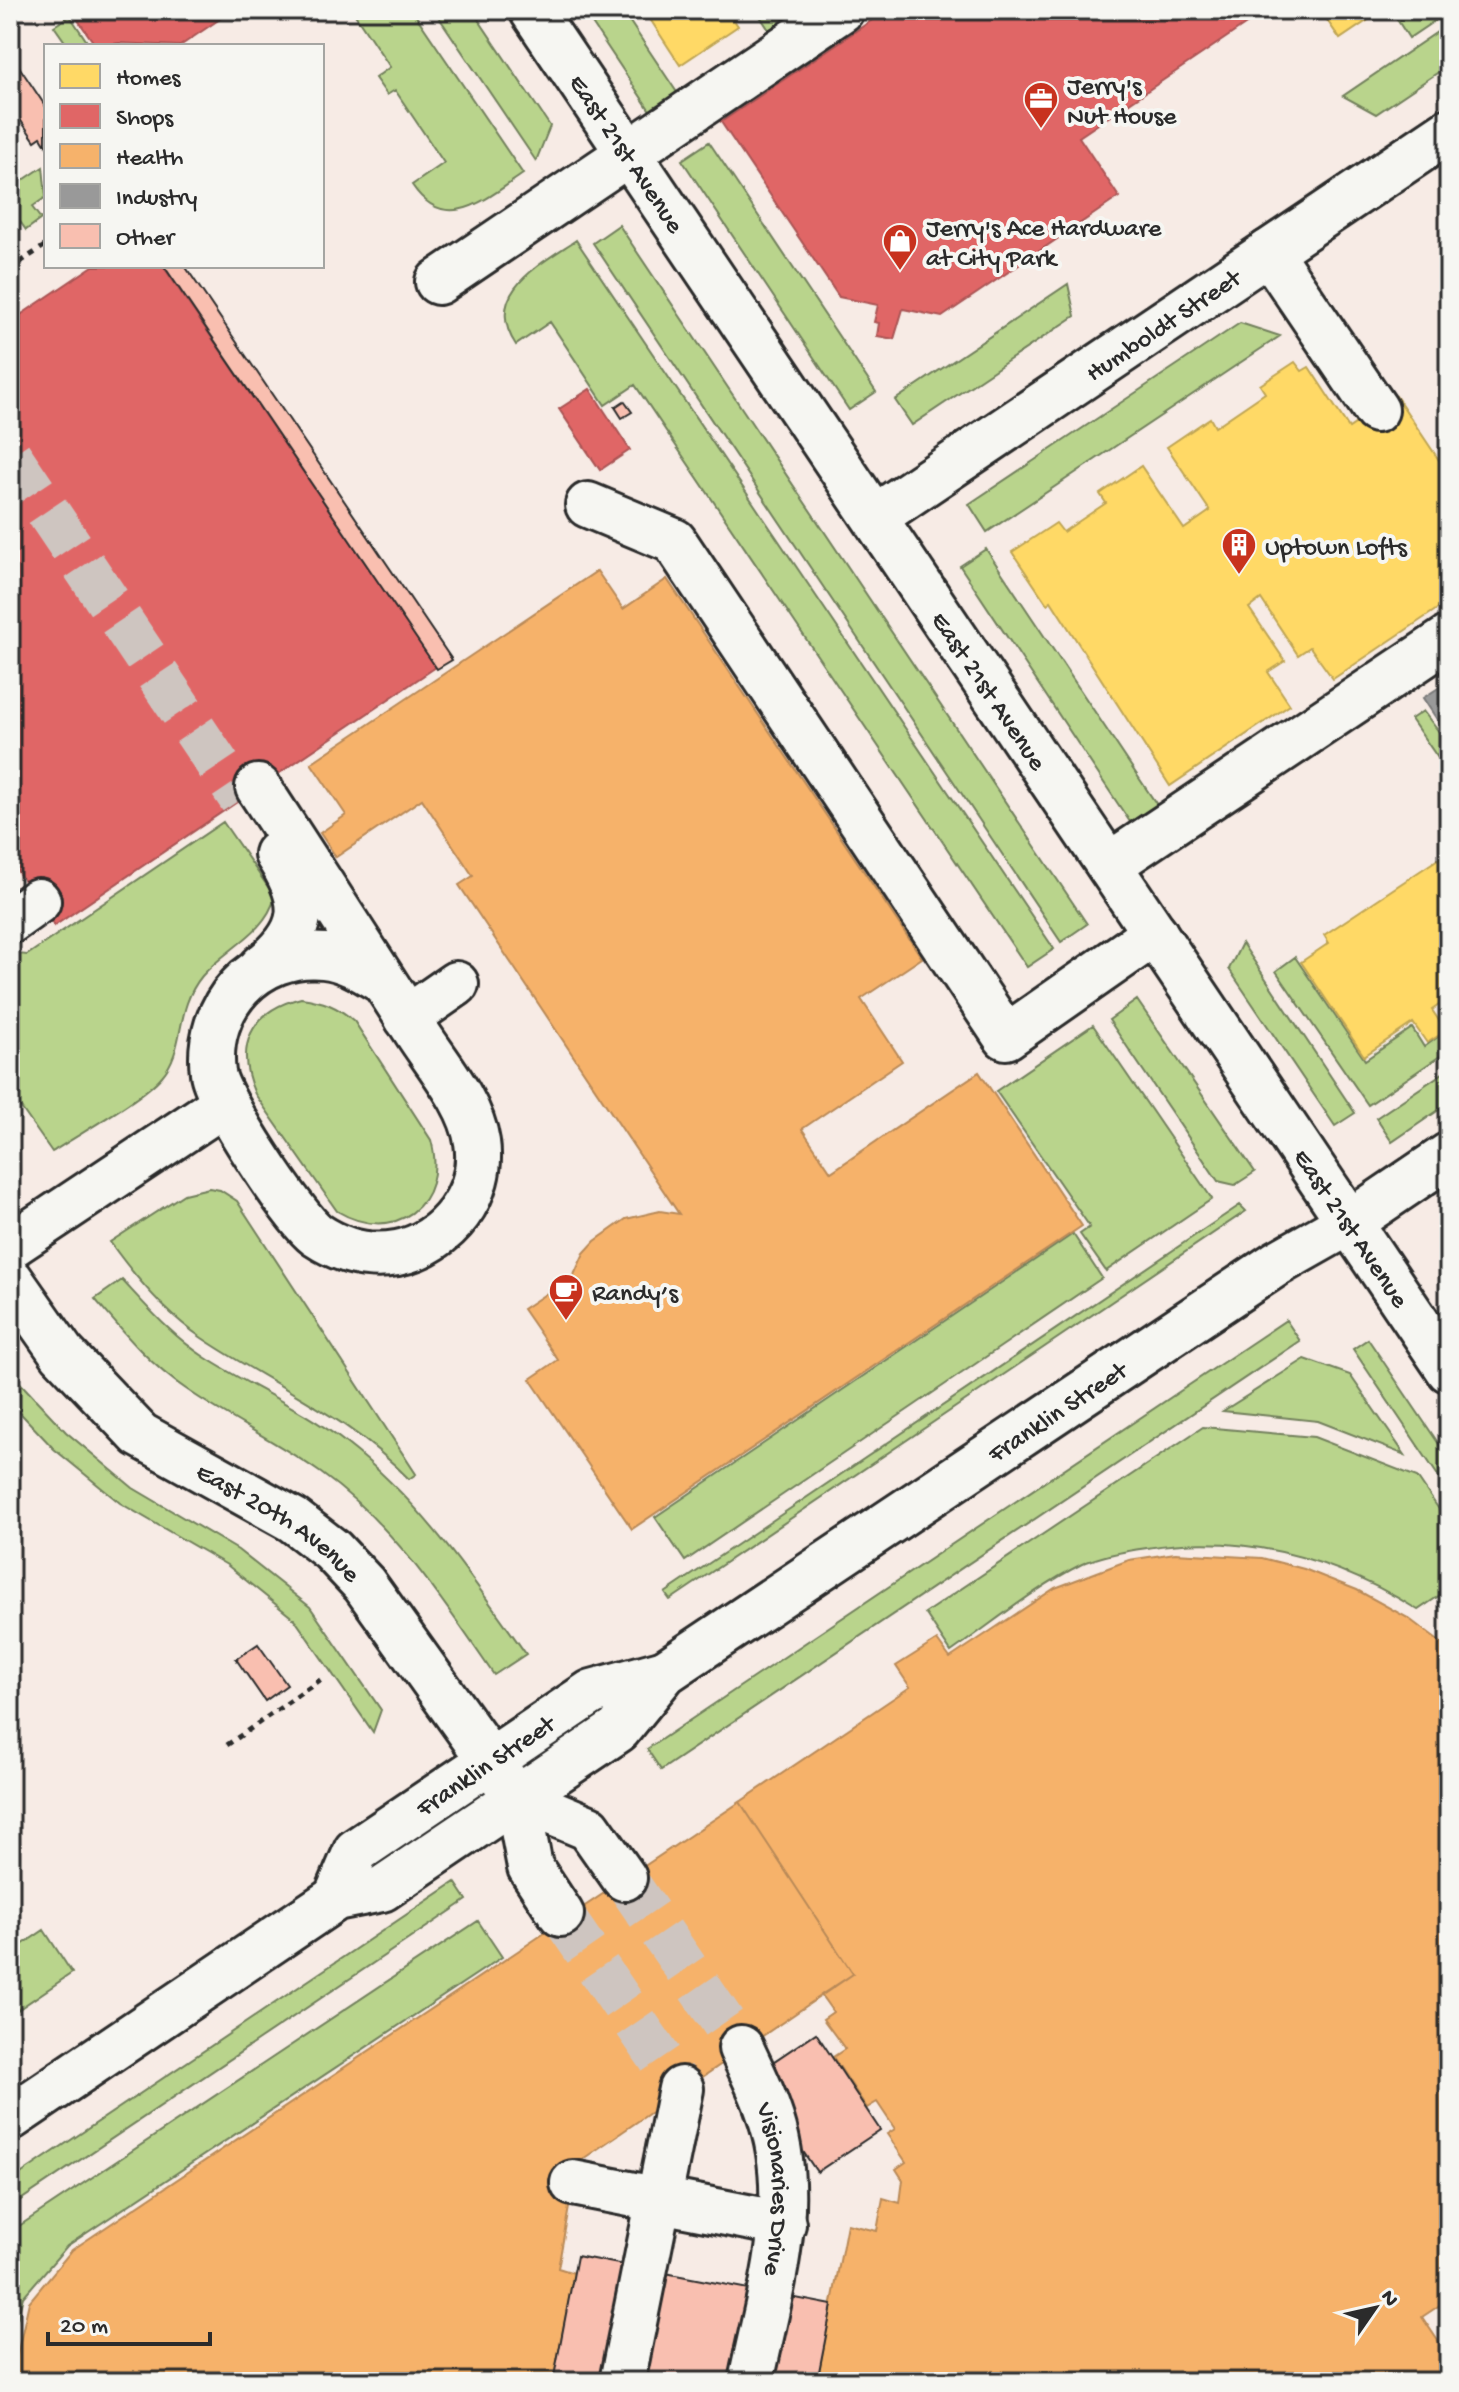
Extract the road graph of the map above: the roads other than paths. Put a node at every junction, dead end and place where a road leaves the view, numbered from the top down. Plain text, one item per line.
1 (532, 10) edge
2 (841, 10) edge
3 (1449, 131) edge
4 (629, 153) junction
5 (1269, 252) junction
6 (438, 282) dead end
7 (1376, 410) dead end
8 (588, 505) dead end
9 (875, 517) junction
10 (1449, 638) edge
11 (1109, 865) junction
12 (1155, 933) junction
13 (262, 967) junction
14 (456, 984) dead end
15 (396, 1000) junction
16 (225, 1103) junction
17 (1449, 1155) edge
18 (1350, 1222) junction
19 (10, 1246) edge
20 (10, 1279) edge
21 (1449, 1370) edge
22 (665, 1672) junction
23 (490, 1761) junction
24 (517, 1798) junction
25 (624, 1878) tunnel mouth
26 (336, 1898) junction
27 (561, 1914) tunnel mouth
28 (741, 2048) tunnel mouth
29 (681, 2089) dead end
30 (10, 2118) edge
31 (573, 2183) dead end
32 (658, 2200) junction
33 (783, 2224) junction
34 (622, 2382) edge
35 (751, 2382) edge

1 - 4 street, East 21st Avenue
2 - 4 street
3 - 5 street, Humboldt Street
4 - 6 street
4 - 9 street, East 21st Avenue
5 - 7 street
5 - 9 street, Humboldt Street
8 - 12 street
9 - 11 street, East 21st Avenue
10 - 11 street
11 - 12 street, East 21st Avenue
12 - 18 street, East 21st Avenue
13 - 15 street
13 - 15 street
13 - 16 street
14 - 15 street
15 - 16 street
16 - 19 street
17 - 18 street, Franklin Street
18 - 21 street, East 21st Avenue
18 - 22 street, Franklin Street
20 - 23 street, East 20th Avenue
22 - 23 street, Franklin Street
22 - 24 street, Franklin Street
23 - 24 street, East 20th Avenue
23 - 26 street, Franklin Street
24 - 25 street
24 - 26 street, Franklin Street
24 - 27 street
26 - 30 street, Franklin Street
28 - 33 street, Visionaries Drive
29 - 32 street
31 - 32 street
32 - 33 street
32 - 34 street
33 - 35 street, Visionaries Drive

